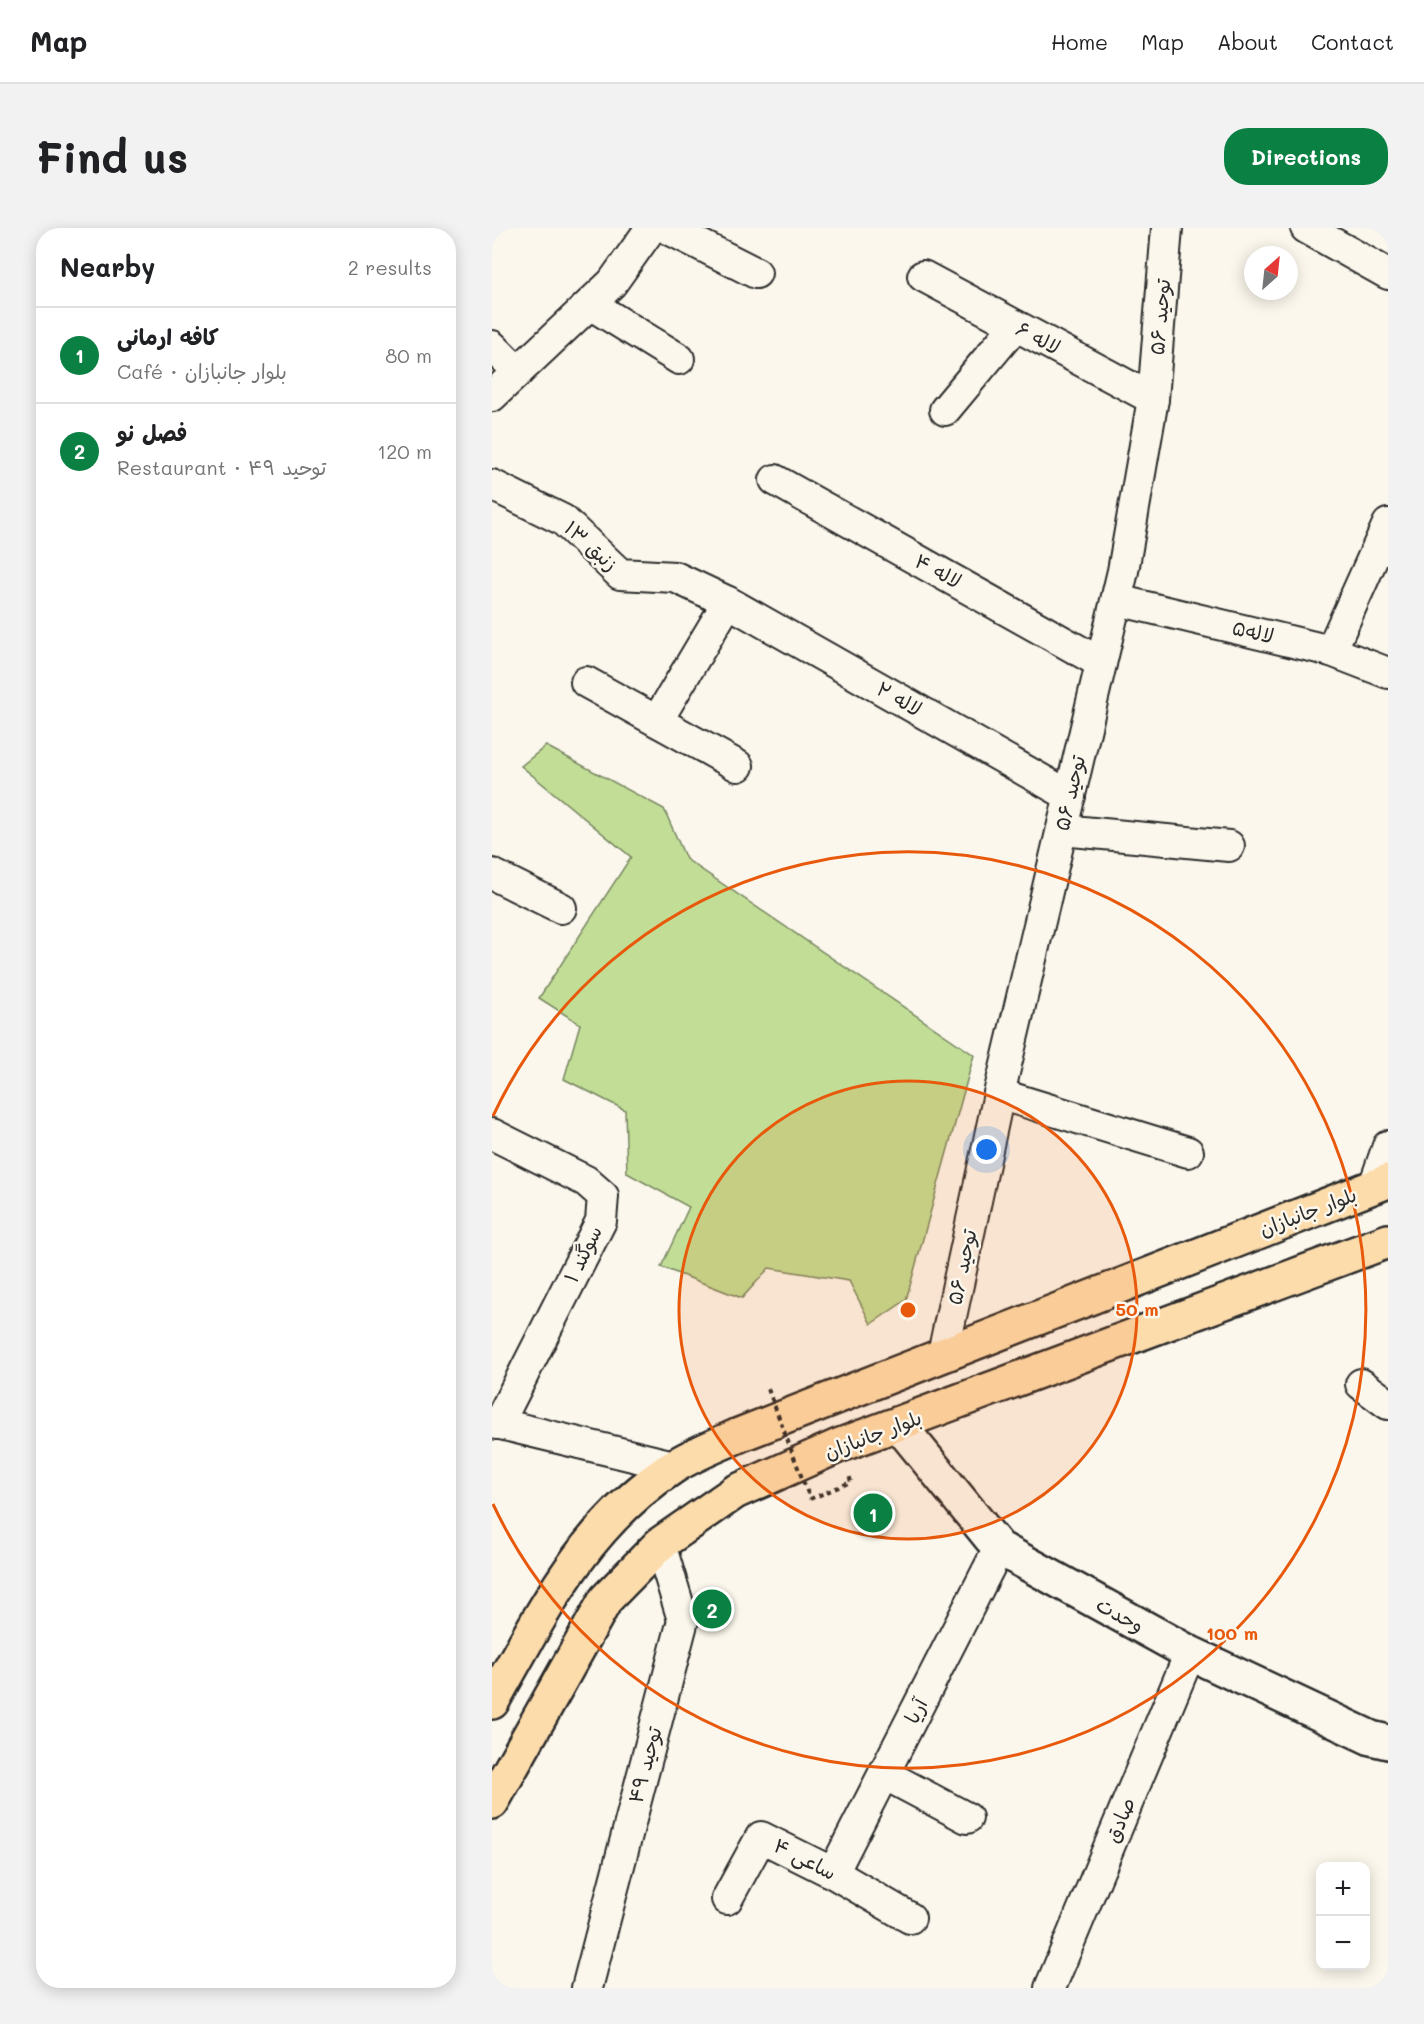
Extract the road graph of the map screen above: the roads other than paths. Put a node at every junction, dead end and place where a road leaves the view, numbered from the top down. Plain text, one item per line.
1 (651, 228) edge
2 (667, 228) edge
3 (1167, 228) edge
4 (1306, 228) edge
5 (756, 273) dead end
6 (1388, 274) edge
7 (923, 276) dead end
8 (590, 304) junction
9 (1015, 326) junction
10 (492, 346) edge
11 (680, 359) dead end
12 (518, 372) junction
13 (492, 396) edge
14 (1153, 399) junction
15 (945, 411) dead end
16 (775, 480) dead end
17 (492, 486) edge
18 (1388, 524) edge
19 (1117, 600) junction
20 (728, 602) junction
21 (1331, 651) junction
22 (1101, 663) junction
23 (1388, 673) edge
24 (586, 682) dead end
25 (657, 721) junction
26 (738, 766) dead end
27 (1070, 796) junction
28 (1062, 830) junction
29 (1228, 846) dead end
30 (492, 874) edge
31 (561, 908) dead end
32 (999, 1094) junction
33 (492, 1134) edge
34 (1388, 1146) edge
35 (1188, 1152) dead end
36 (1381, 1184) edge
37 (1388, 1241) edge
38 (943, 1354) junction
39 (1361, 1384) dead end
40 (1388, 1404) edge
41 (495, 1423) edge
42 (899, 1425) junction
43 (674, 1466) junction
44 (660, 1544) junction
45 (999, 1548) junction
46 (1190, 1653) junction
47 (492, 1702) edge
48 (1388, 1742) edge
49 (884, 1774) junction
50 (492, 1802) edge
51 (967, 1818) dead end
52 (833, 1873) junction
53 (727, 1899) dead end
54 (910, 1918) dead end
55 (587, 1988) edge
56 (1050, 1988) edge

1 - 8 street
2 - 5 street
3 - 14 street, توحید ۵۶
4 - 6 street
7 - 9 street, لاله ۶
8 - 11 street
8 - 12 street
9 - 14 street, لاله ۶
9 - 15 street
10 - 12 street
12 - 13 street
14 - 19 street, توحید ۵۶
16 - 22 street, لاله ۴
17 - 20 street, زنبق ۱۳
18 - 21 street
19 - 21 street, لاله۵
19 - 22 street, توحید ۵۶
20 - 25 street
20 - 27 street, لاله ۲
21 - 23 street, لاله۵
22 - 27 street, توحید ۵۶
24 - 25 street
25 - 26 street
27 - 28 street, توحید ۵۶
28 - 29 street
28 - 32 street, توحید ۵۶
30 - 31 street
32 - 35 street
32 - 38 street, توحید ۵۶
33 - 41 street, سوگند ۱
34 - 36 street
36 - 38 highway, بلوار جانبازان
37 - 42 highway, بلوار جانبازان
38 - 43 highway, بلوار جانبازان
39 - 40 street
41 - 43 street
42 - 44 highway, بلوار جانبازان
42 - 45 main road, وحدت
43 - 47 highway, بلوار جانبازان
44 - 50 highway, بلوار جانبازان
44 - 55 street, توحید ۴۹
45 - 46 main road, وحدت
45 - 49 street, آریا
46 - 48 main road, وحدت
46 - 56 street, صادق
49 - 51 street
49 - 52 street, آریا
52 - 53 street, ساعی ۴
52 - 54 street, ساعی ۴

